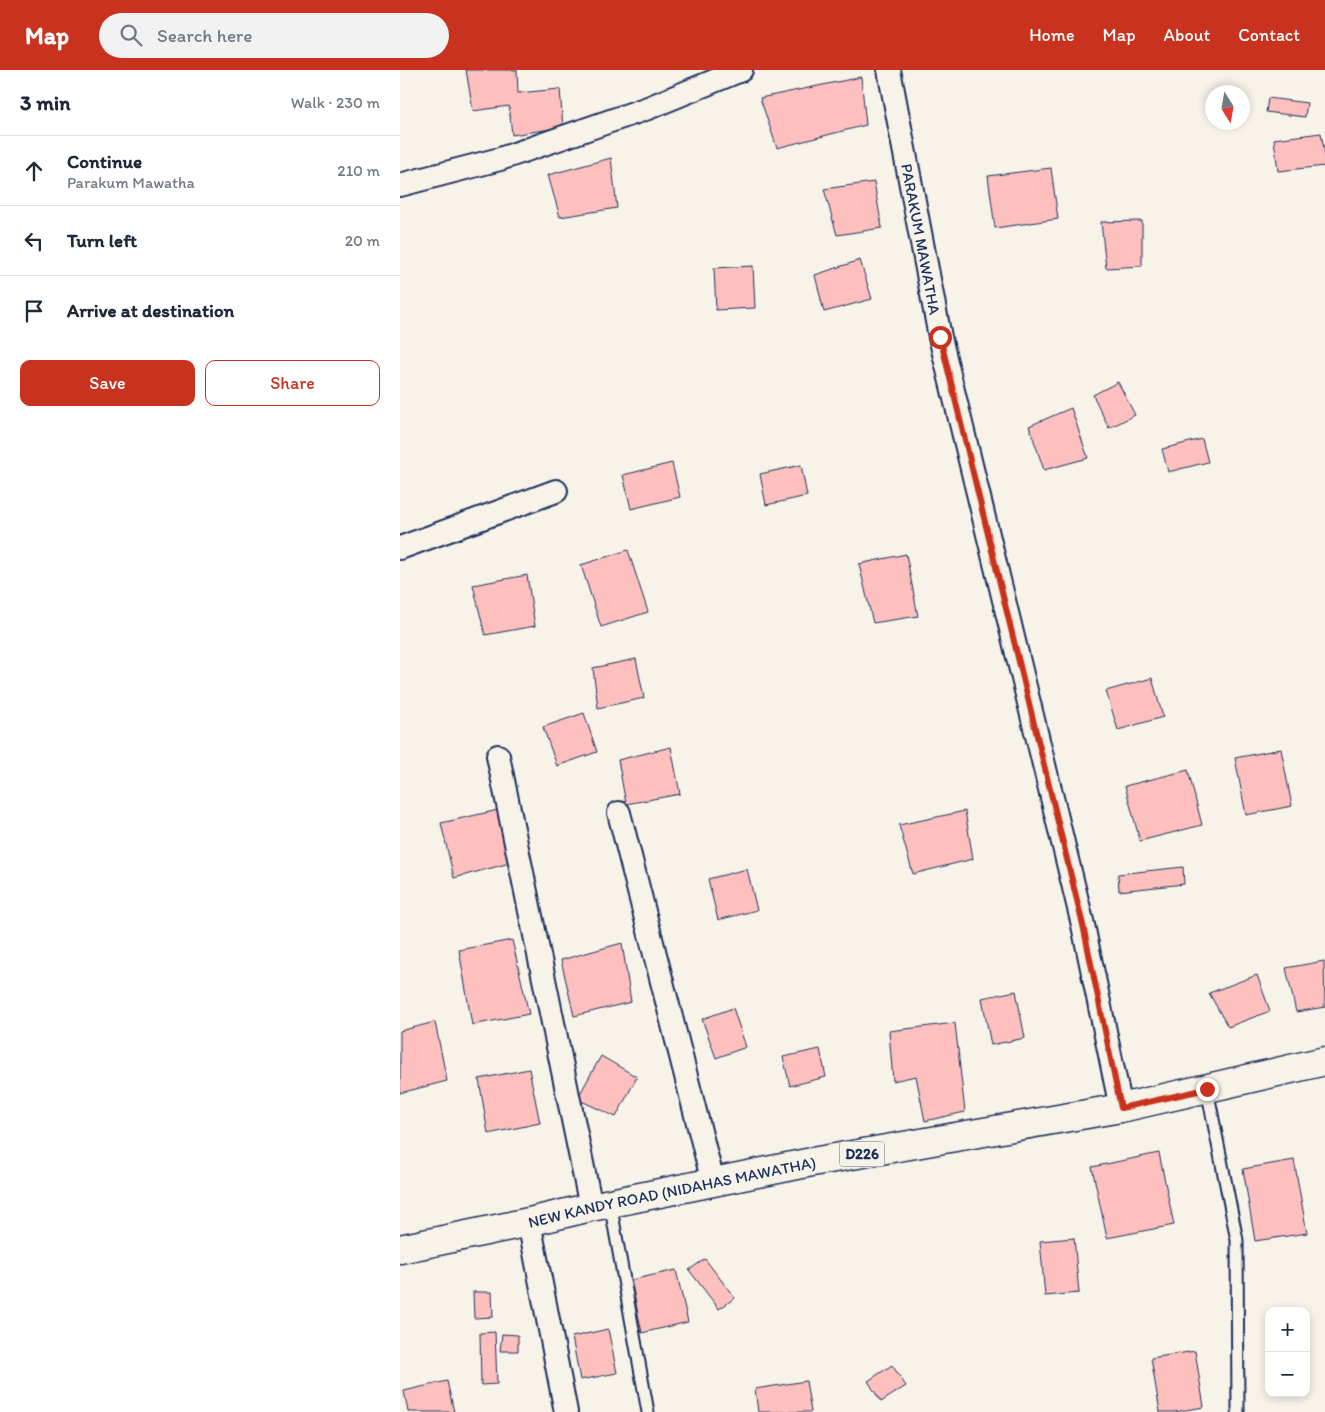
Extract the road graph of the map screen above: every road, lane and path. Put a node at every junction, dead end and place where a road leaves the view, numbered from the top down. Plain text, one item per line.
1 (741, 70) edge
2 (889, 70) edge
3 (400, 185) edge
4 (556, 491) dead end
5 (400, 548) edge
6 (498, 756) dead end
7 (620, 813) dead end
8 (1325, 1062) edge
9 (1207, 1089) junction
10 (1121, 1108) junction
11 (712, 1182) junction
12 (601, 1205) junction
13 (530, 1222) junction
14 (400, 1249) edge
15 (566, 1412) edge
16 (648, 1412) edge
17 (1238, 1412) edge

1 - 3 street
2 - 10 street, PARAKUM MAWATHA
4 - 5 street
6 - 12 street
7 - 11 street
8 - 9 main road, NEW KANDY ROAD (NIDAHAS MAWATHA) / D226
9 - 10 main road, NEW KANDY ROAD (NIDAHAS MAWATHA) / D226
9 - 17 lane
10 - 11 main road, NEW KANDY ROAD (NIDAHAS MAWATHA) / D226
11 - 12 main road, NEW KANDY ROAD (NIDAHAS MAWATHA) / D226
12 - 13 main road, NEW KANDY ROAD (NIDAHAS MAWATHA) / D226
12 - 16 lane
13 - 14 main road, NEW KANDY ROAD (NIDAHAS MAWATHA) / D226
13 - 15 street

